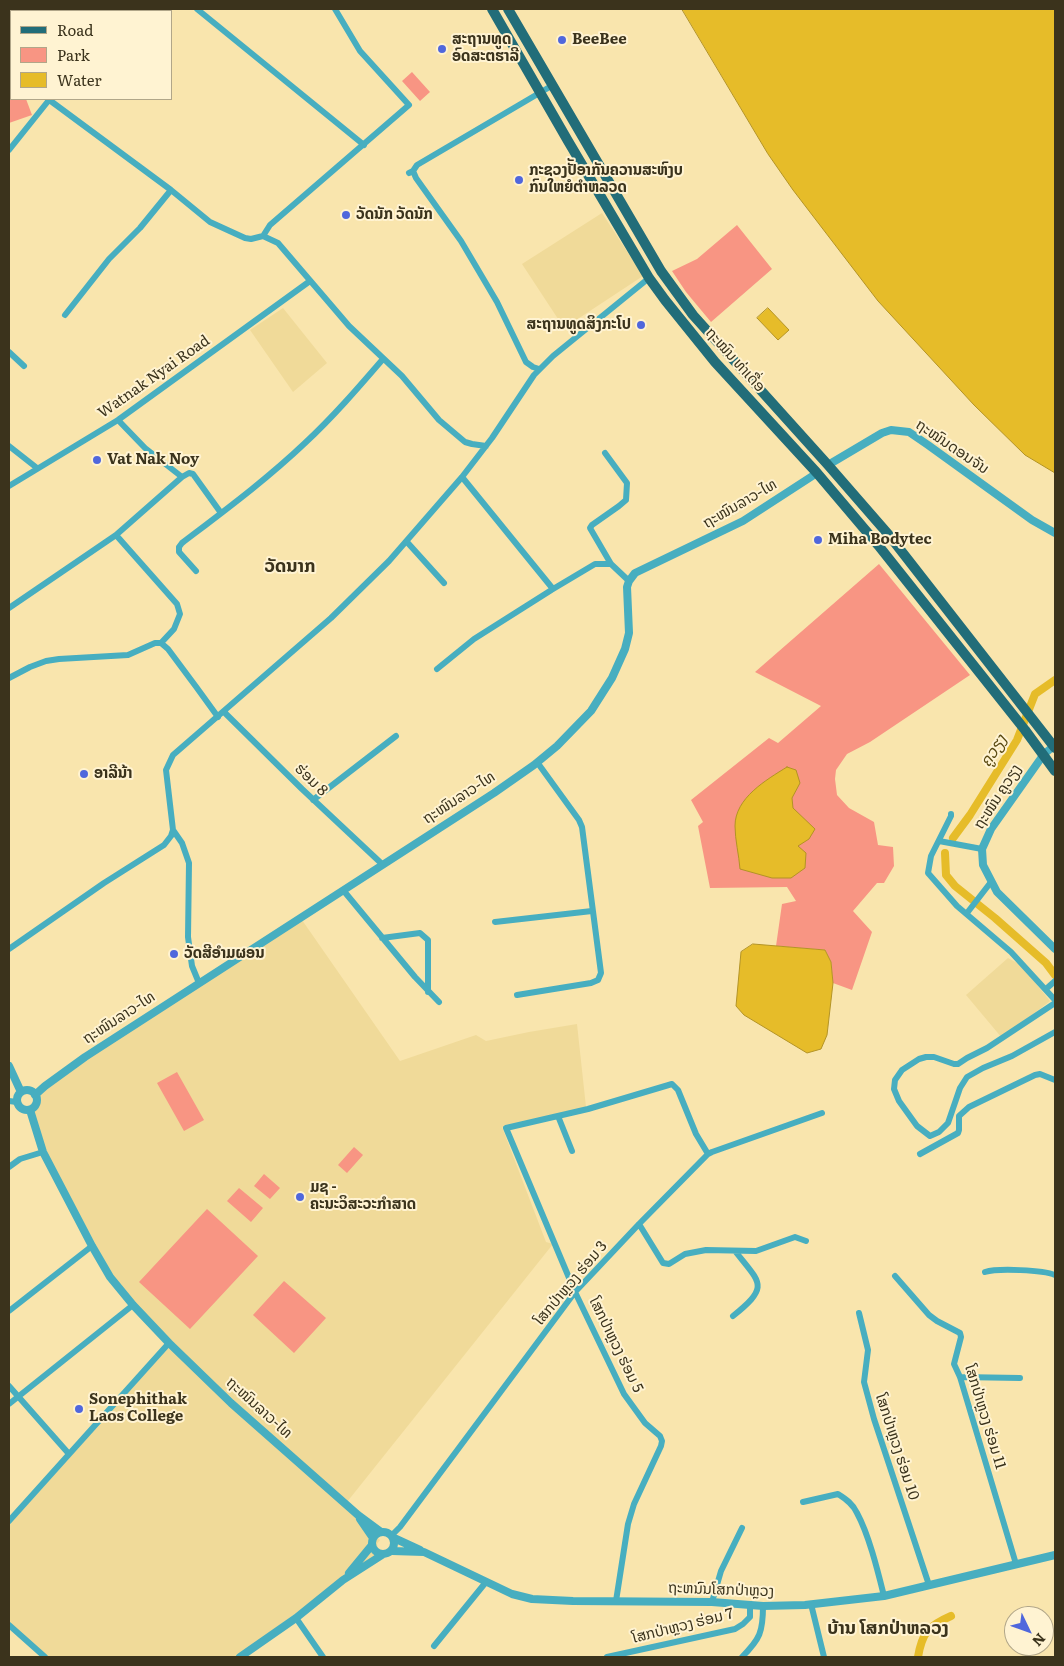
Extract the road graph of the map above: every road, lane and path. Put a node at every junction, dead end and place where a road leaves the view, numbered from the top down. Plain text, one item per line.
1 (197, 9) edge
2 (335, 9) edge
3 (492, 9) edge
4 (508, 9) edge
5 (553, 85) junction
6 (540, 93) junction
7 (48, 100) edge
8 (50, 100) edge
9 (364, 146) junction
10 (9, 150) edge
11 (171, 190) junction
12 (621, 202) junction
13 (608, 209) junction
14 (263, 236) junction
15 (661, 271) junction
16 (649, 278) junction
17 (310, 280) junction
18 (65, 315) dead end
19 (9, 352) edge
20 (383, 358) junction
21 (24, 366) dead end
22 (539, 369) junction
23 (118, 420) junction
24 (9, 446) edge
25 (486, 446) junction
26 (606, 453) dead end
27 (828, 465) junction
28 (37, 468) junction
29 (817, 473) junction
30 (182, 477) junction
31 (462, 477) junction
32 (9, 486) edge
33 (221, 513) junction
34 (1055, 533) edge
35 (116, 535) junction
36 (407, 542) junction
37 (611, 564) junction
38 (196, 571) dead end
39 (629, 581) junction
40 (444, 583) dead end
41 (553, 589) junction
42 (9, 608) edge
43 (161, 643) junction
44 (437, 669) dead end
45 (9, 678) edge
46 (224, 712) junction
47 (218, 717) junction
48 (396, 736) dead end
49 (1054, 747) edge
50 (1044, 754) junction
51 (537, 762) junction
52 (1055, 771) edge
53 (313, 800) junction
54 (951, 814) dead end
55 (173, 830) junction
56 (939, 841) junction
57 (982, 849) junction
58 (382, 864) junction
59 (988, 885) junction
60 (343, 890) junction
61 (592, 911) junction
62 (968, 911) junction
63 (495, 922) dead end
64 (382, 938) junction
65 (9, 949) edge
66 (1055, 949) edge
67 (1055, 981) edge
68 (199, 983) junction
69 (1047, 988) junction
70 (428, 992) junction
71 (517, 995) dead end
72 (439, 1002) dead end
73 (1055, 1002) edge
74 (1055, 1032) edge
75 (9, 1066) edge
76 (1055, 1080) edge
77 (21, 1092) junction
78 (35, 1095) junction
79 (13, 1101) edge
80 (30, 1110) junction
81 (822, 1113) dead end
82 (558, 1116) junction
83 (572, 1151) dead end
84 (43, 1152) junction
85 (708, 1154) junction
86 (920, 1154) dead end
87 (9, 1167) edge
88 (639, 1224) junction
89 (806, 1241) dead end
90 (92, 1246) junction
91 (735, 1251) junction
92 (985, 1272) dead end
93 (1055, 1275) edge
94 (895, 1276) dead end
95 (576, 1292) junction
96 (133, 1305) junction
97 (9, 1311) edge
98 (859, 1313) dead end
99 (733, 1316) dead end
100 (169, 1343) junction
101 (960, 1377) junction
102 (1020, 1378) dead end
103 (9, 1386) edge
104 (18, 1397) junction
105 (9, 1404) edge
106 (69, 1454) junction
107 (803, 1502) dead end
108 (358, 1515) junction
109 (9, 1521) edge
110 (742, 1528) dead end
111 (381, 1532) junction
112 (393, 1537) junction
113 (373, 1542) junction
114 (392, 1551) junction
115 (424, 1552) junction
116 (382, 1555) junction
117 (1055, 1555) edge
118 (1016, 1564) junction
119 (343, 1580) junction
120 (486, 1582) junction
121 (929, 1585) junction
122 (884, 1596) junction
123 (616, 1601) junction
124 (712, 1602) junction
125 (750, 1604) junction
126 (811, 1604) junction
127 (763, 1606) junction
128 (296, 1618) junction
129 (9, 1625) edge
130 (434, 1646) dead end
131 (45, 1657) edge
132 (240, 1657) edge
133 (323, 1657) edge
134 (606, 1657) edge
135 (742, 1657) edge
136 (824, 1657) edge

1 - 9 street
2 - 9 street
3 - 6 main road, ຖະໝົນ ທ່າເດື່ອ
4 - 5 main road, ຖະໝົນ ທ່າເດື່ອ
5 - 6 street
5 - 12 main road, ຖະໝົນ ທ່າເດື່ອ
6 - 13 main road, ຖະໝົນ ທ່າເດື່ອ
6 - 22 street
7 - 10 street
8 - 11 street
9 - 14 street
11 - 14 street
11 - 18 street
12 - 13 main road
12 - 15 main road, ຖະໝົນ ທ່າເດື່ອ
13 - 16 main road, ຖະໝົນ ທ່າເດື່ອ
14 - 17 street
15 - 16 main road
15 - 27 main road, ຖະໝົນ ທ່າເດື່ອ
16 - 22 street
16 - 29 main road, ຖະໝົນ ທ່າເດື່ອ
17 - 20 street
17 - 23 street, Watnak Nyai Road
19 - 21 street
20 - 25 street
20 - 33 street
22 - 25 street
23 - 28 street, Watnak Nyai Road
23 - 30 street
24 - 28 street
25 - 31 street
26 - 37 street
27 - 29 main road
27 - 34 street, ຖະໝົນດອນຈັນ
27 - 49 main road, ຖະໝົນ ທ່າເດື່ອ
28 - 32 street, Watnak Nyai Road
29 - 39 street, ຖະໜົນລາວ-ໄທ
29 - 50 main road, ຖະໝົນ ທ່າເດື່ອ
30 - 33 street
30 - 35 street
31 - 36 street
31 - 41 street
33 - 38 street
35 - 42 street
35 - 43 street
36 - 40 street
36 - 46 street
37 - 39 street
37 - 41 street
39 - 51 street, ຖະໜົນລາວ-ໄທ
41 - 44 street
43 - 45 street
43 - 47 street
46 - 47 street
46 - 53 street, ຮ່ອມ 8
47 - 55 street
48 - 53 street
49 - 50 street, ຖະໜົນ ຄູວຽງ
50 - 52 main road, ຖະໝົນ ທ່າເດື່ອ
50 - 57 street, ຖະໜົນ ຄູວຽງ
51 - 58 street, ຖະໜົນລາວ-ໄທ
51 - 61 street
53 - 58 street, ຮ່ອມ 8
54 - 56 street
55 - 65 street
55 - 68 street
56 - 57 street
56 - 62 street
57 - 59 street, ຖະໜົນ ຄູວຽງ
58 - 60 street, ຖະໜົນລາວ-ໄທ
59 - 62 street
59 - 66 street, ຖະໜົນ ຄູວຽງ
60 - 64 street
60 - 68 street, ຖະໜົນລາວ-ໄທ
61 - 63 street
61 - 71 street
62 - 69 street
64 - 70 street
64 - 70 street
67 - 69 street
68 - 78 street, ຖະໜົນລາວ-ໄທ
69 - 73 street
70 - 72 street
73 - 74 street
75 - 77 street
76 - 86 street
77 - 78 street
77 - 79 street
78 - 80 street
79 - 80 street
80 - 84 street, ຖະໜົນລາວ-ໄທ
81 - 85 street, ໂສກປ່າຫຼວງ ຮ່ອມ 3
82 - 83 street
82 - 85 street
82 - 95 street
84 - 87 street
84 - 90 street, ຖະໜົນລາວ-ໄທ
85 - 88 street, ໂສກປ່າຫຼວງ ຮ່ອມ 3
88 - 91 street
88 - 95 street, ໂສກປ່າຫຼວງ ຮ່ອມ 3
89 - 91 street
90 - 96 street, ຖະໜົນລາວ-ໄທ
90 - 97 street
91 - 99 street
92 - 93 street
94 - 101 street, ໂສກປ່າຫຼວງ ຮ່ອມ 11
95 - 112 street, ໂສກປ່າຫຼວງ ຮ່ອມ 3
95 - 123 street, ໂສກປ່າຫຼວງ ຮ່ອມ 5
96 - 100 street, ຖະໜົນລາວ-ໄທ
96 - 104 street
98 - 121 street, ໂສກປ່າຫຼວງ ຮ່ອມ 10
100 - 106 street
100 - 108 street, ຖະໜົນລາວ-ໄທ
101 - 102 street
101 - 118 street, ໂສກປ່າຫຼວງ ຮ່ອມ 11
103 - 104 street
104 - 105 street
104 - 106 street
106 - 109 street
107 - 122 street
108 - 111 street, ຖະໜົນລາວ-ໄທ
108 - 113 street, ຖະໜົນລາວ-ໄທ
110 - 124 street
111 - 112 street
111 - 113 street
112 - 114 street
112 - 115 street
113 - 116 street
113 - 119 street
114 - 115 street, ຖະຫນົນໂສກປ່າຫຼວງ
114 - 116 street
115 - 120 street, ຖະຫນົນໂສກປ່າຫຼວງ
116 - 119 street
117 - 118 street, ຖະຫນົນໂສກປ່າຫຼວງ
118 - 121 street, ຖະຫນົນໂສກປ່າຫຼວງ
119 - 128 street
120 - 123 street, ຖະຫນົນໂສກປ່າຫຼວງ
120 - 130 street
121 - 122 street, ຖະຫນົນໂສກປ່າຫຼວງ
122 - 126 street, ຖະຫນົນໂສກປ່າຫຼວງ
123 - 124 street, ຖະຫນົນໂສກປ່າຫຼວງ
124 - 125 street, ຖະຫນົນໂສກປ່າຫຼວງ
125 - 127 street, ຖະຫນົນໂສກປ່າຫຼວງ
125 - 134 street, ໂສກປ່າຫຼວງ ຮ່ອມ 7
126 - 127 street, ຖະຫນົນໂສກປ່າຫຼວງ
126 - 136 street
127 - 135 street
128 - 132 street
128 - 133 street
129 - 131 street

